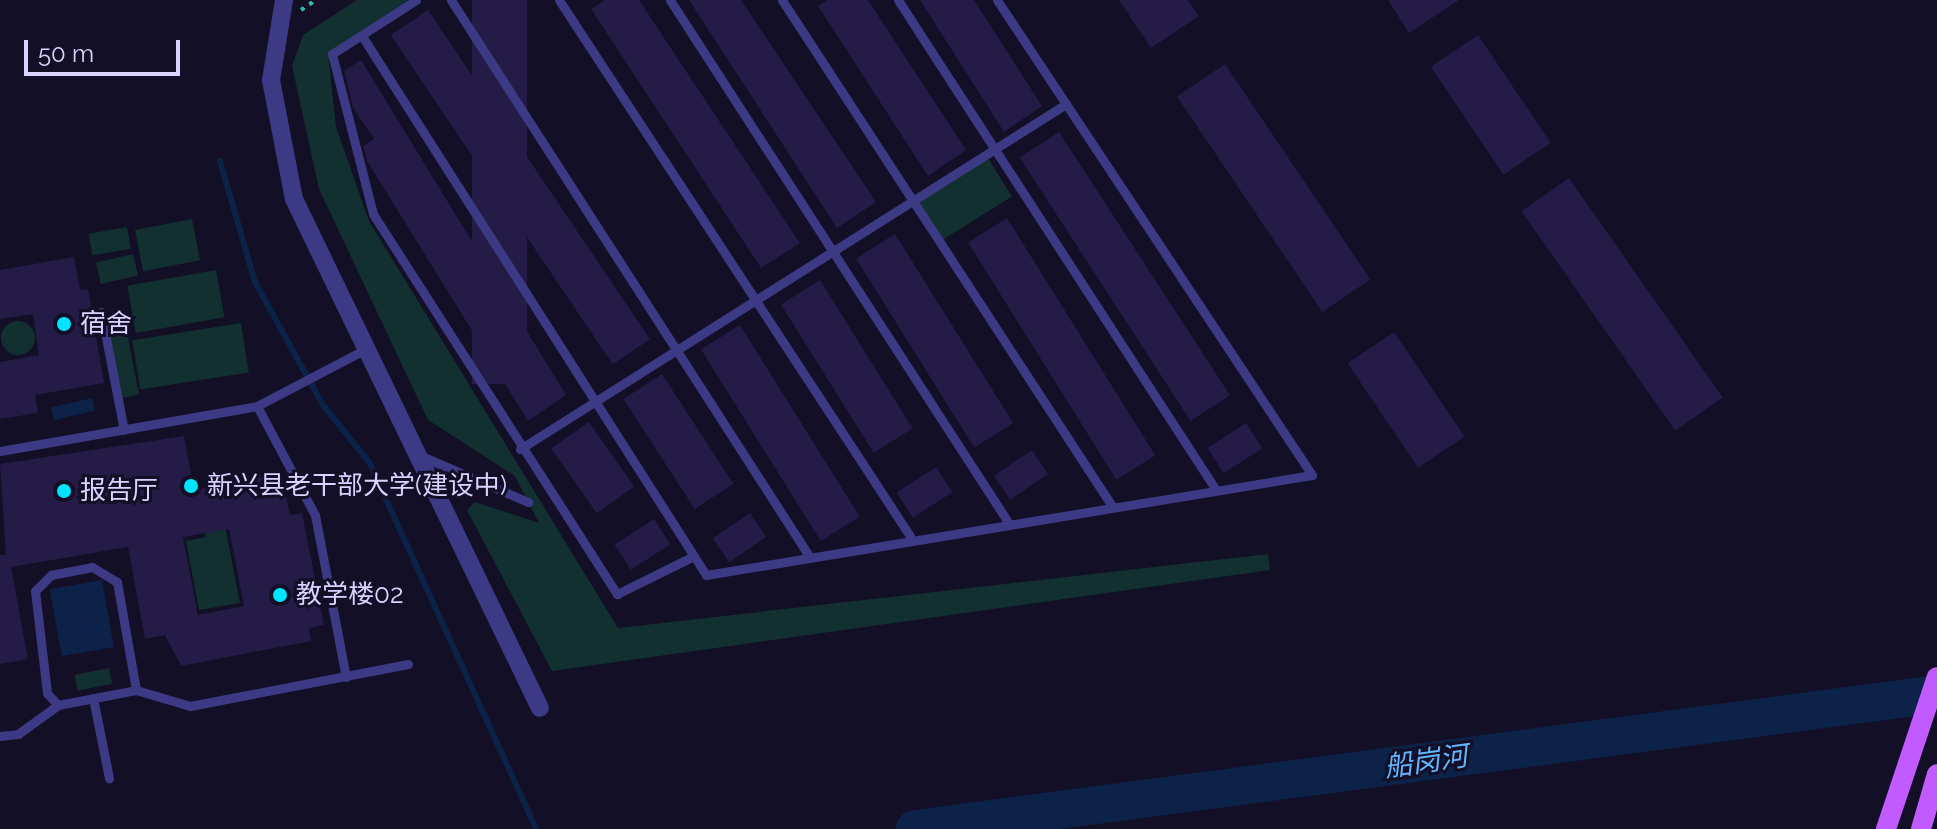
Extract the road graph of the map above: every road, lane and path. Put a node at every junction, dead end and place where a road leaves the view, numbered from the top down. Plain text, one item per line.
1 (284, 0) edge
2 (416, 0) edge
3 (451, 0) edge
4 (559, 0) edge
5 (670, 0) edge
6 (782, 0) edge
7 (898, 0) edge
8 (997, 0) edge
9 (362, 36) junction
10 (1066, 104) junction
11 (995, 150) junction
12 (913, 201) junction
13 (833, 252) junction
14 (756, 300) junction
15 (101, 312) dead end
16 (368, 348) junction
17 (676, 351) junction
18 (596, 402) junction
19 (257, 406) junction
20 (124, 430) junction
21 (520, 449) junction
22 (0, 451) edge
23 (419, 455) junction
24 (1216, 490) junction
25 (528, 502) dead end
26 (1112, 506) junction
27 (1008, 522) junction
28 (910, 536) junction
29 (694, 556) junction
30 (809, 556) junction
31 (408, 664) dead end
32 (346, 677) junction
33 (1937, 677) edge
34 (136, 690) junction
35 (93, 698) junction
36 (58, 705) junction
37 (540, 708) dead end
38 (0, 736) edge
39 (1937, 774) edge
40 (109, 778) dead end
41 (1886, 829) edge
42 (1921, 829) edge

1 - 16 street
2 - 9 lane
3 - 17 lane
4 - 14 lane
5 - 13 lane
6 - 12 lane
7 - 11 lane
8 - 10 lane
9 - 18 lane
9 - 21 lane
10 - 11 lane
10 - 24 lane
11 - 12 lane
11 - 24 lane
12 - 13 lane
12 - 26 lane
13 - 14 lane
13 - 27 lane
14 - 17 lane
14 - 28 lane
15 - 20 lane
16 - 19 lane
16 - 23 street
17 - 18 lane
17 - 30 lane
18 - 21 lane
18 - 29 lane
19 - 20 lane
19 - 32 lane
20 - 22 lane
21 - 29 lane
23 - 25 lane
23 - 37 street
24 - 26 lane
26 - 27 lane
27 - 28 lane
28 - 30 lane
29 - 30 lane
31 - 32 lane
32 - 34 lane
33 - 41 main road
34 - 35 lane
34 - 36 lane
35 - 36 lane
35 - 40 lane
36 - 38 lane
39 - 42 main road

